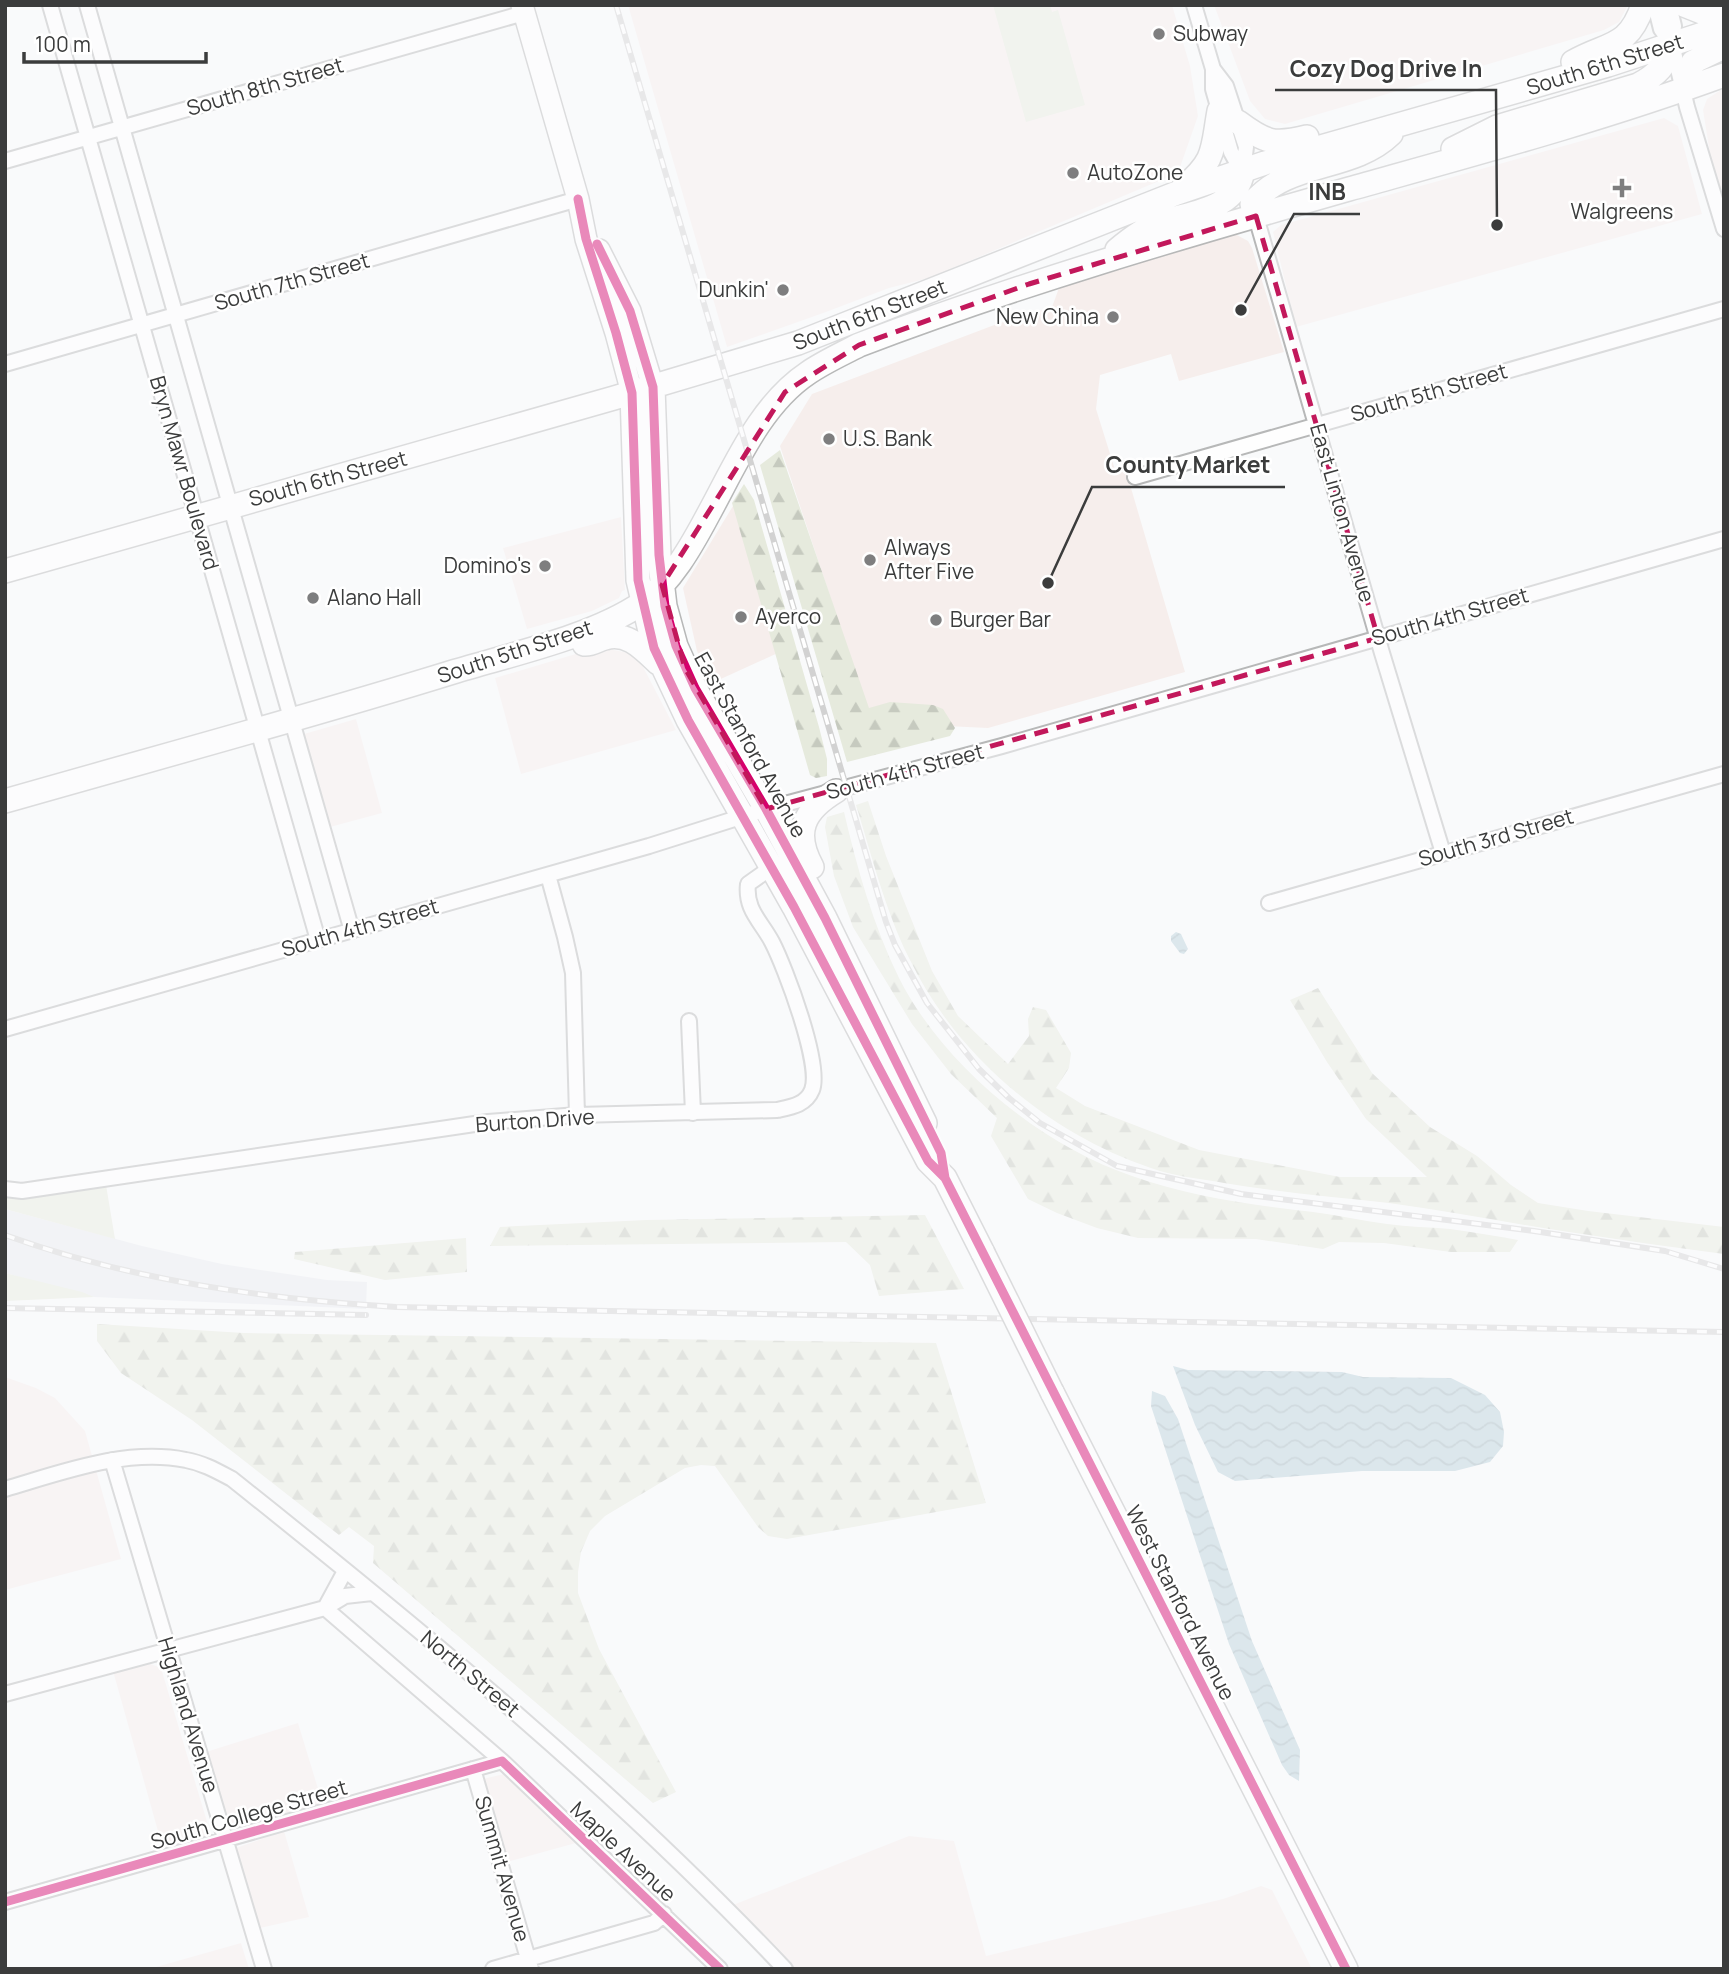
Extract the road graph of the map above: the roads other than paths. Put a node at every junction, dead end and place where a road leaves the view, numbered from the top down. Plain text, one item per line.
1 (50, 5) edge
2 (87, 5) edge
3 (1194, 5) edge
4 (1643, 5) edge
5 (1655, 5) edge
6 (1669, 5) edge
7 (1684, 5) edge
8 (523, 9) edge
9 (1724, 12) edge
10 (1724, 27) edge
11 (1672, 44) junction
12 (1724, 47) edge
13 (1213, 69) junction
14 (1724, 75) edge
15 (1529, 88) junction
16 (1684, 90) junction
17 (1460, 107) junction
18 (1228, 116) junction
19 (1400, 125) junction
20 (121, 128) junction
21 (87, 137) junction
22 (5, 161) edge
23 (1243, 171) junction
24 (1407, 173) junction
25 (1177, 193) junction
26 (578, 199) junction
27 (1254, 210) junction
28 (1724, 229) edge
29 (1107, 259) junction
30 (1724, 309) edge
31 (174, 315) junction
32 (141, 324) junction
33 (906, 327) joint
34 (5, 364) edge
35 (643, 390) junction
36 (1316, 424) junction
37 (1135, 477) dead end
38 (230, 506) junction
39 (195, 516) junction
40 (1724, 539) edge
41 (5, 571) edge
42 (662, 585) junction
43 (642, 603) junction
44 (1378, 638) junction
45 (553, 641) junction
46 (662, 666) junction
47 (292, 719) junction
48 (257, 729) junction
49 (1724, 774) edge
50 (836, 791) junction
51 (5, 801) edge
52 (765, 809) junction
53 (742, 817) junction
54 (1443, 853) junction
55 (772, 867) junction
56 (548, 875) junction
57 (1269, 903) dead end
58 (352, 931) junction
59 (318, 940) junction
60 (848, 962) junction
61 (689, 1020) dead end
62 (5, 1029) edge
63 (693, 1113) junction
64 (577, 1115) junction
65 (945, 1178) junction
66 (5, 1189) edge
67 (983, 1253) joint
68 (112, 1461) junction
69 (5, 1489) edge
70 (345, 1571) junction
71 (372, 1593) junction
72 (326, 1608) junction
73 (168, 1650) junction
74 (5, 1694) edge
75 (502, 1761) junction
76 (473, 1769) junction
77 (225, 1841) junction
78 (5, 1902) edge
79 (664, 1914) junction
80 (530, 1964) edge
81 (264, 1969) edge
82 (493, 1969) edge
83 (720, 1969) edge
84 (785, 1969) edge
85 (1346, 1969) edge

1 - 21 street, Bryn Mawr Boulevard
2 - 20 street, Bryn Mawr Boulevard
3 - 13 street, East Linton Avenue
4 - 15 main road
5 - 11 street
6 - 11 street
7 - 9 main road
8 - 20 street, South 8th Street
8 - 26 main road, East Stanford Avenue
10 - 11 main road, South 6th Street
11 - 15 main road, South 6th Street
11 - 16 street
11 - 24 main road
12 - 16 main road
13 - 18 street, East Linton Avenue
13 - 18 street, East Linton Avenue
14 - 16 main road, South 6th Street
15 - 17 main road, South 6th Street
16 - 24 main road, South 6th Street
16 - 28 street
17 - 18 main road
17 - 19 main road, South 6th Street
18 - 23 street, East Linton Avenue
18 - 23 street, East Linton Avenue
18 - 25 main road
19 - 23 main road, South 6th Street
19 - 27 main road
20 - 21 street, South 8th Street
20 - 31 street, Bryn Mawr Boulevard
21 - 22 street, South 8th Street
21 - 32 street, Bryn Mawr Boulevard
23 - 25 main road, South 6th Street
23 - 27 street, East Linton Avenue
23 - 29 main road
24 - 27 main road, South 6th Street
25 - 35 main road, South 6th Street
26 - 31 street, South 7th Street
26 - 35 main road, East Stanford Avenue
27 - 29 main road, South 6th Street
27 - 36 street, East Linton Avenue
29 - 33 main road, South 6th Street
30 - 36 street, South 5th Street
31 - 32 street, South 7th Street
31 - 38 street, Bryn Mawr Boulevard
32 - 34 street, South 7th Street
32 - 39 street, Bryn Mawr Boulevard
33 - 42 main road, South 5th Street
35 - 38 main road, South 6th Street
35 - 42 main road, East Stanford Avenue
35 - 43 main road, East Stanford Avenue
36 - 37 street, South 5th Street
36 - 44 street, East Linton Avenue
38 - 39 main road, South 6th Street
38 - 47 street, Bryn Mawr Boulevard
39 - 41 main road, South 6th Street
39 - 48 street, Bryn Mawr Boulevard
40 - 44 street, South 4th Street
42 - 43 main road, South 5th Street
42 - 52 main road, East Stanford Avenue
43 - 45 main road, South 5th Street
43 - 46 main road, East Stanford Avenue
44 - 50 street, South 4th Street
44 - 54 street, East Linton Avenue
45 - 46 main road
45 - 47 main road, South 5th Street
46 - 53 main road, East Stanford Avenue
47 - 48 main road, South 5th Street
47 - 58 street, Bryn Mawr Boulevard
48 - 51 main road, South 5th Street
48 - 59 street, Bryn Mawr Boulevard
49 - 54 street, South 3rd Street
50 - 52 street, South 4th Street
50 - 60 main road
52 - 53 street, South 4th Street
52 - 60 main road, East Stanford Avenue
53 - 55 main road, East Stanford Avenue
53 - 56 street, South 4th Street
54 - 57 street, South 3rd Street
55 - 63 street, Burton Drive
55 - 65 main road, East Stanford Avenue
56 - 58 street, South 4th Street
56 - 64 street
58 - 59 street, South 4th Street
59 - 62 street, South 4th Street
60 - 65 main road, East Stanford Avenue
61 - 63 street
63 - 64 street, Burton Drive
64 - 66 street, Burton Drive
65 - 67 main road, East Stanford Avenue
67 - 85 main road, West Stanford Avenue, bridge
68 - 69 street, North Street
68 - 70 street, North Street
68 - 73 street, Highland Avenue
70 - 71 street, North Street
70 - 72 street
71 - 72 street
71 - 84 street, North Street
72 - 73 street
72 - 75 street, Maple Avenue
73 - 74 street
73 - 77 street, Highland Avenue
75 - 76 street, South College Street
75 - 79 street, Maple Avenue
76 - 77 street, South College Street
76 - 80 street, Summit Avenue
77 - 78 street, South College Street
77 - 81 street, Highland Avenue
79 - 80 street
79 - 83 street, Maple Avenue
80 - 82 street

